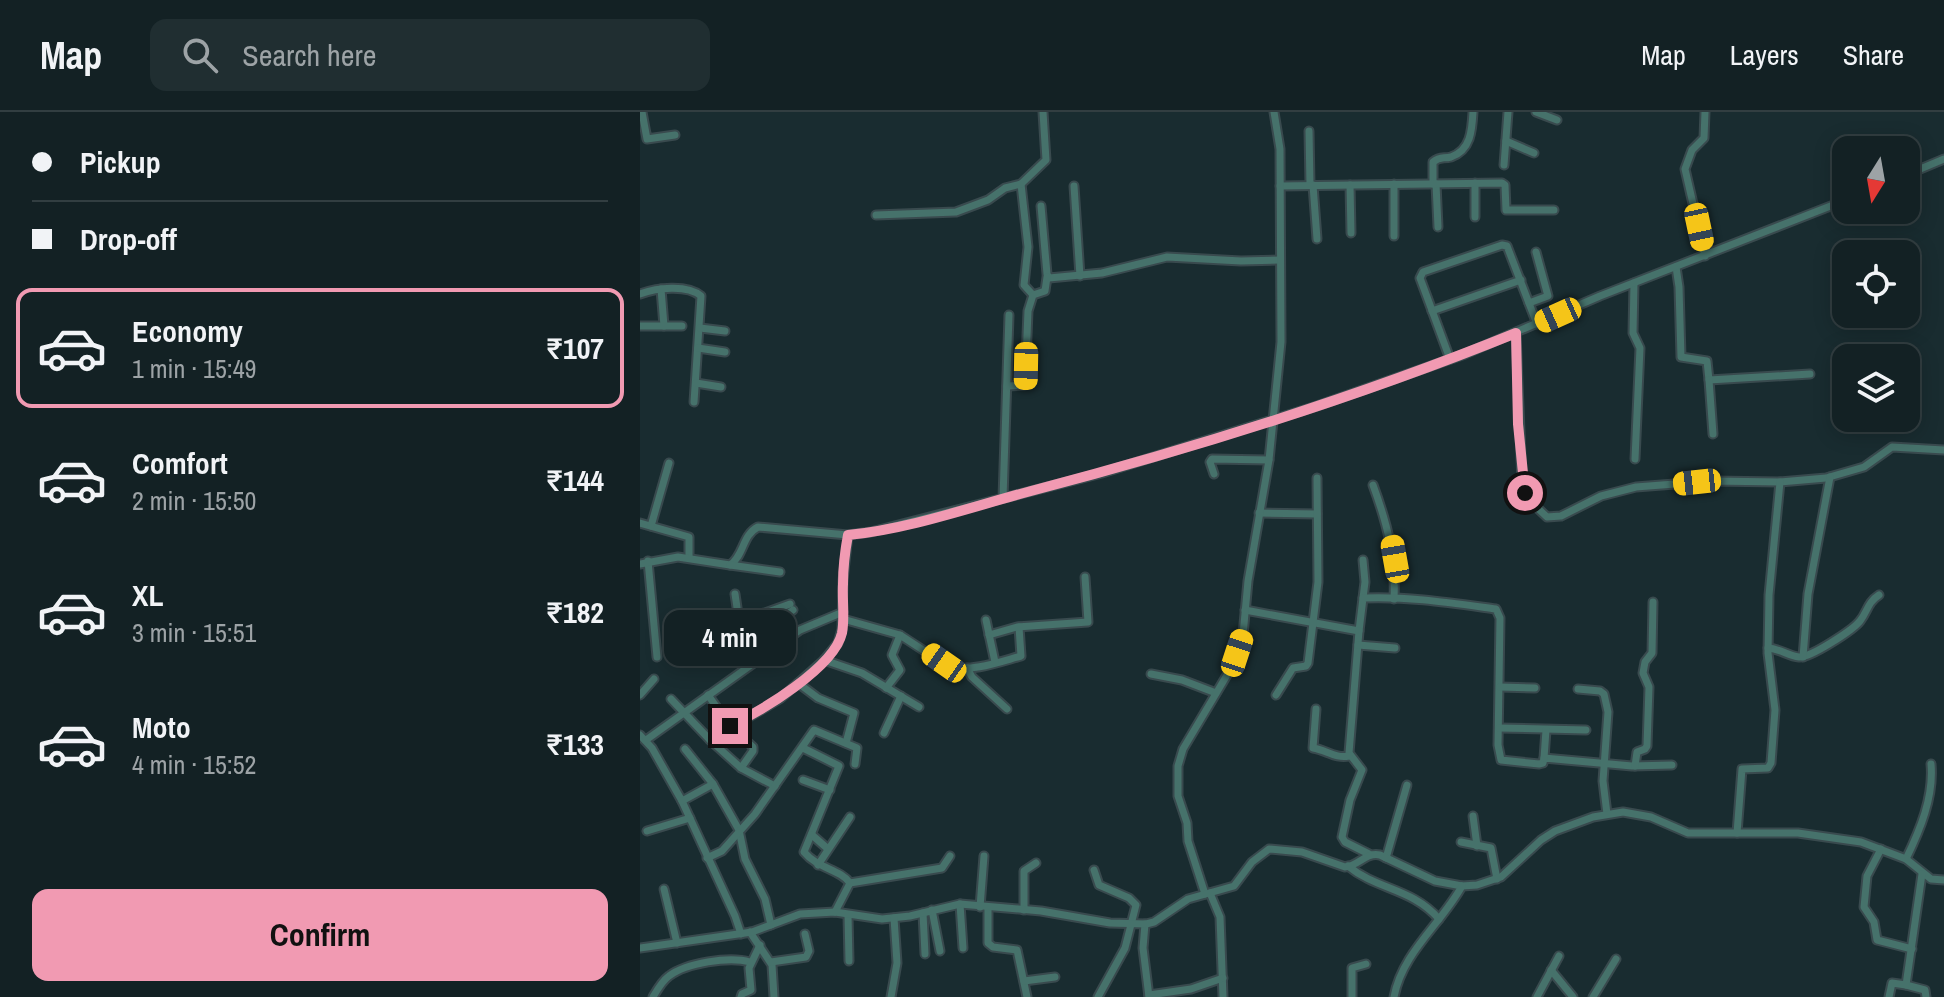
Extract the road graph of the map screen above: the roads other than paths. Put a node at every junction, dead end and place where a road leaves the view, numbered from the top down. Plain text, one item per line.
1 (642, 112) edge
2 (1043, 112) edge
3 (1274, 112) edge
4 (1473, 112) edge
5 (1508, 112) edge
6 (1536, 112) edge
7 (1705, 112) edge
8 (1557, 120) dead end
9 (1309, 131) dead end
10 (675, 135) dead end
11 (1506, 141) junction
12 (1534, 153) dead end
13 (1944, 159) edge
14 (1504, 165) dead end
15 (1920, 169) edge
16 (1475, 183) junction
17 (1021, 184) junction
18 (1394, 184) junction
19 (1435, 184) junction
20 (1311, 185) junction
21 (1350, 185) junction
22 (1074, 186) dead end
23 (1280, 186) junction
24 (1041, 206) dead end
25 (1832, 206) edge
26 (1554, 210) dead end
27 (876, 215) dead end
28 (1475, 217) dead end
29 (1438, 227) dead end
30 (1351, 233) dead end
31 (1394, 236) dead end
32 (1317, 239) dead end
33 (1536, 252) dead end
34 (1705, 256) junction
35 (1280, 260) junction
36 (1676, 267) junction
37 (1080, 276) junction
38 (1047, 277) junction
39 (1521, 280) junction
40 (1634, 283) junction
41 (661, 289) junction
42 (640, 294) edge
43 (1033, 295) junction
44 (1529, 303) junction
45 (1432, 311) junction
46 (1009, 315) dead end
47 (1537, 324) junction
48 (640, 326) edge
49 (664, 326) junction
50 (682, 326) dead end
51 (700, 328) junction
52 (725, 331) dead end
53 (1516, 333) junction
54 (698, 348) junction
55 (725, 352) dead end
56 (1450, 359) junction
57 (1810, 374) dead end
58 (1709, 380) junction
59 (696, 383) junction
60 (1007, 386) junction
61 (721, 387) dead end
62 (694, 402) dead end
63 (1273, 420) junction
64 (1713, 434) dead end
65 (1944, 450) edge
66 (1635, 459) dead end
67 (1269, 460) junction
68 (669, 463) dead end
69 (1214, 474) dead end
70 (1830, 477) junction
71 (1317, 478) dead end
72 (1780, 482) junction
73 (1373, 485) dead end
74 (1003, 498) junction
75 (1259, 513) junction
76 (1317, 514) junction
77 (640, 523) edge
78 (651, 526) junction
79 (848, 535) junction
80 (689, 558) junction
81 (1363, 560) dead end
82 (644, 562) edge
83 (730, 565) junction
84 (780, 572) dead end
85 (1085, 577) dead end
86 (735, 594) dead end
87 (1879, 595) dead end
88 (1363, 598) junction
89 (1394, 599) junction
90 (1653, 602) dead end
91 (1245, 610) junction
92 (843, 615) junction
93 (738, 618) junction
94 (986, 620) dead end
95 (1313, 623) junction
96 (1019, 627) junction
97 (1359, 631) junction
98 (900, 635) junction
99 (989, 635) junction
100 (749, 642) junction
101 (1358, 645) junction
102 (1395, 648) dead end
103 (1768, 651) junction
104 (657, 657) dead end
105 (761, 657) junction
106 (1803, 657) junction
107 (824, 660) junction
108 (995, 662) junction
109 (967, 668) junction
110 (1151, 674) dead end
111 (654, 679) dead end
112 (798, 683) junction
113 (1500, 687) junction
114 (886, 688) junction
115 (1535, 688) dead end
116 (1578, 689) dead end
117 (1216, 693) junction
118 (640, 695) edge
119 (708, 695) junction
120 (1276, 695) dead end
121 (901, 696) junction
122 (671, 699) dead end
123 (919, 707) dead end
124 (1007, 709) dead end
125 (1316, 709) dead end
126 (684, 711) junction
127 (730, 726) junction
128 (1499, 728) junction
129 (1546, 730) junction
130 (1586, 730) dead end
131 (884, 733) dead end
132 (643, 737) edge
133 (710, 740) junction
134 (846, 743) junction
135 (803, 748) junction
136 (685, 749) dead end
137 (1349, 756) junction
138 (1544, 758) junction
139 (855, 764) dead end
140 (1603, 764) junction
141 (1931, 764) dead end
142 (1672, 765) dead end
143 (1635, 766) junction
144 (741, 768) junction
145 (803, 780) dead end
146 (713, 784) junction
147 (1407, 785) dead end
148 (775, 786) junction
149 (830, 790) junction
150 (682, 801) junction
151 (1607, 814) junction
152 (1473, 816) dead end
153 (850, 817) dead end
154 (690, 818) junction
155 (739, 830) junction
156 (647, 831) dead end
157 (1737, 833) junction
158 (812, 835) junction
159 (1461, 842) dead end
160 (1477, 846) junction
161 (828, 849) junction
162 (1881, 849) junction
163 (950, 856) dead end
164 (984, 856) dead end
165 (707, 858) junction
166 (1386, 858) junction
167 (1363, 859) junction
168 (1906, 859) junction
169 (1036, 863) dead end
170 (818, 865) junction
171 (1348, 866) junction
172 (1094, 870) dead end
173 (1922, 874) junction
174 (1497, 879) junction
175 (1944, 880) edge
176 (850, 883) junction
177 (1462, 886) junction
178 (664, 889) dead end
179 (1208, 894) junction
180 (960, 904) junction
181 (984, 907) junction
182 (932, 910) junction
183 (1024, 910) junction
184 (835, 912) junction
185 (923, 913) junction
186 (848, 915) junction
187 (894, 918) junction
188 (1439, 919) junction
189 (1132, 924) junction
190 (1145, 924) junction
191 (771, 925) junction
192 (750, 932) junction
193 (741, 934) junction
194 (805, 934) dead end
195 (677, 943) junction
196 (760, 945) junction
197 (640, 948) edge
198 (963, 948) dead end
199 (1912, 949) junction
200 (940, 951) dead end
201 (925, 954) dead end
202 (1559, 956) dead end
203 (1616, 959) dead end
204 (849, 961) dead end
205 (750, 962) junction
206 (771, 962) junction
207 (1366, 964) dead end
208 (1551, 970) junction
209 (1055, 977) dead end
210 (1223, 978) junction
211 (1024, 981) junction
212 (1906, 985) junction
213 (1189, 993) edge
214 (1595, 993) edge
215 (1149, 996) edge
216 (653, 997) edge
217 (741, 997) edge
218 (774, 997) edge
219 (891, 997) edge
220 (1027, 997) edge
221 (1098, 997) edge
222 (1223, 997) edge
223 (1352, 997) edge
224 (1394, 997) edge
225 (1537, 997) edge
226 (1573, 997) edge
227 (1889, 997) edge
228 (1926, 997) edge

1 - 10 street
2 - 17 street
3 - 23 street
4 - 19 street
5 - 11 street
6 - 8 street
7 - 34 street
9 - 20 street
11 - 12 street
11 - 14 street
13 - 15 street
16 - 19 street
16 - 26 street
16 - 28 street
17 - 27 street
17 - 43 street
18 - 19 street
18 - 21 street
18 - 31 street
19 - 29 street
20 - 21 street
20 - 23 street
20 - 32 street
21 - 30 street
22 - 37 street
23 - 35 street
24 - 38 street
25 - 34 street
33 - 44 street
34 - 36 street
35 - 37 street
35 - 63 street
36 - 40 street
36 - 58 street
37 - 38 street
38 - 43 street
39 - 44 street
39 - 45 street
39 - 45 street
40 - 47 street
40 - 66 street
41 - 42 street
41 - 49 street
41 - 51 street
43 - 60 street
44 - 47 street
45 - 56 street
46 - 60 street
47 - 53 street
48 - 49 street
49 - 50 street
51 - 52 street
51 - 54 street
53 - 56 street
53 - 72 street
54 - 55 street
54 - 59 street
56 - 63 street
57 - 58 street
58 - 64 street
59 - 61 street
59 - 62 street
60 - 74 street
63 - 67 street
63 - 74 street
65 - 70 street
67 - 69 street
67 - 75 street
68 - 78 street
70 - 72 street
70 - 106 street
71 - 76 street
72 - 103 street
73 - 89 street
74 - 79 street
75 - 76 street
75 - 91 street
76 - 95 street
77 - 78 street
78 - 80 street
79 - 83 street
79 - 92 street
80 - 82 street
80 - 83 street
81 - 88 street
82 - 104 street
83 - 84 street
85 - 96 street
86 - 93 street
87 - 106 street
88 - 89 street
88 - 97 street
89 - 113 street
90 - 143 street
91 - 95 street
91 - 117 street
92 - 98 street
92 - 105 street
92 - 107 street
93 - 100 street
93 - 100 street
94 - 99 street
95 - 97 street
95 - 120 street
96 - 99 street
96 - 108 street
97 - 101 street
98 - 109 street
98 - 114 street
99 - 108 street
100 - 105 street
101 - 102 street
101 - 137 street
103 - 106 street
103 - 157 street
105 - 119 street
107 - 112 street
107 - 114 street
108 - 109 street
109 - 124 street
110 - 117 street
111 - 118 street
112 - 127 street
112 - 134 street
113 - 115 street
113 - 128 street
114 - 121 street
116 - 140 street
117 - 179 street
119 - 126 street
119 - 127 street
121 - 123 street
121 - 131 street
122 - 126 street
125 - 137 street
126 - 132 street
126 - 133 street
127 - 133 street
127 - 144 street
128 - 129 street
128 - 138 street
129 - 130 street
129 - 138 street
132 - 150 street
133 - 144 street
134 - 135 street
134 - 139 street
135 - 148 street
135 - 149 street
136 - 146 street
137 - 167 street
138 - 140 street
140 - 143 street
140 - 151 street
141 - 168 street
142 - 143 street
144 - 148 street
145 - 149 street
146 - 150 street
146 - 155 street
147 - 166 street
148 - 155 street
149 - 158 street
150 - 154 street
151 - 157 street
151 - 174 street
152 - 160 street
153 - 161 street
154 - 156 street
154 - 165 street
155 - 165 street
155 - 191 street
157 - 162 street
158 - 161 street
158 - 170 street
159 - 160 street
160 - 174 street
161 - 170 street
162 - 168 street
162 - 199 street
163 - 176 street
164 - 181 street
165 - 193 street
166 - 167 street
166 - 177 street
167 - 171 street
168 - 173 street
169 - 183 street
170 - 176 street
171 - 179 street
171 - 188 street
172 - 189 street
173 - 175 street
173 - 199 street
174 - 177 street
176 - 184 street
177 - 188 street
178 - 195 street
179 - 190 street
179 - 210 street
180 - 181 street
180 - 182 street
180 - 198 street
181 - 183 street
181 - 211 street
182 - 185 street
182 - 200 street
183 - 189 street
184 - 186 street
184 - 191 street
185 - 187 street
185 - 201 street
186 - 187 street
186 - 204 street
187 - 219 street
188 - 224 street
189 - 190 street
189 - 221 street
190 - 215 street
191 - 192 street
192 - 193 street
192 - 196 street
193 - 195 street
194 - 206 street
195 - 197 street
196 - 205 street
196 - 206 street
199 - 212 street
202 - 208 street
203 - 214 street
205 - 216 street
205 - 217 street
206 - 218 street
207 - 223 street
208 - 225 street
208 - 226 street
209 - 211 street
210 - 213 street
210 - 222 street
211 - 220 street
212 - 227 street
212 - 228 street
213 - 215 street

